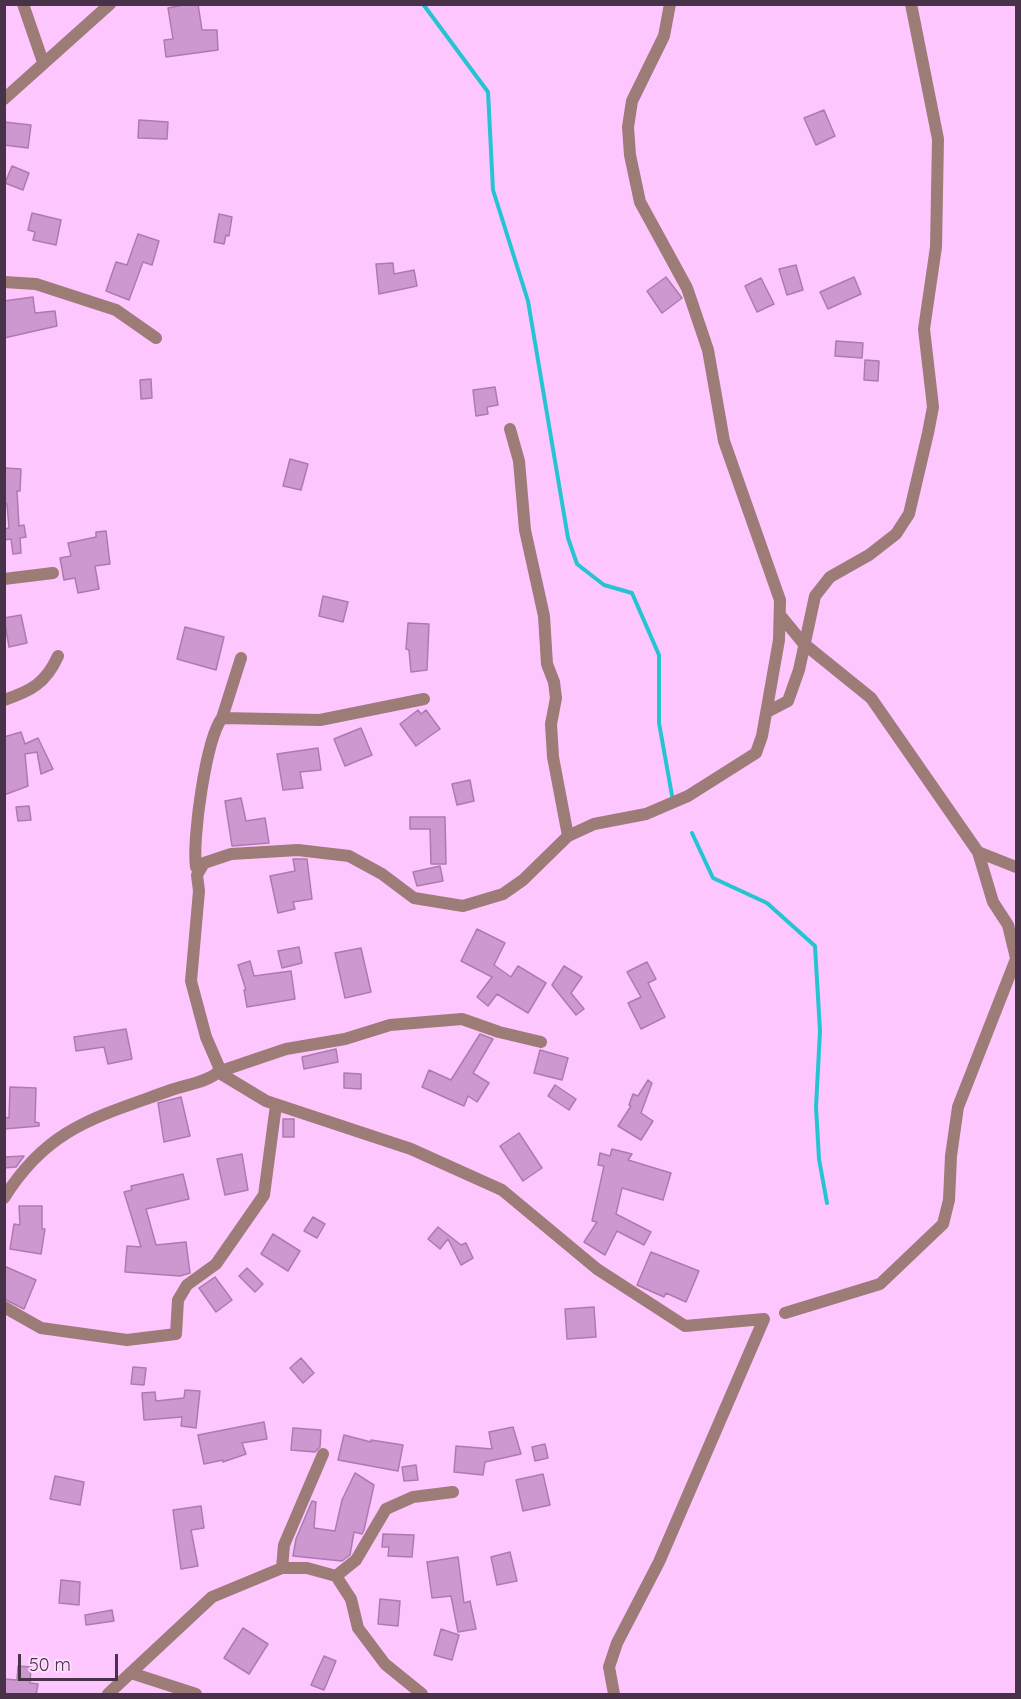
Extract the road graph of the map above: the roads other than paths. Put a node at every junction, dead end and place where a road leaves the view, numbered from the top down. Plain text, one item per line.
1 (23, 4) edge
2 (110, 4) edge
3 (670, 4) edge
4 (911, 4) edge
5 (43, 62) junction
6 (4, 99) edge
7 (4, 282) edge
8 (156, 338) dead end
9 (510, 429) dead end
10 (53, 573) dead end
11 (4, 579) edge
12 (780, 615) junction
13 (804, 643) junction
14 (58, 656) dead end
15 (241, 657) dead end
16 (424, 699) dead end
17 (4, 700) edge
18 (767, 712) junction
19 (222, 718) junction
20 (568, 836) junction
21 (978, 852) junction
22 (200, 867) junction
23 (1017, 867) edge
24 (1017, 958) edge
25 (541, 1042) dead end
26 (218, 1072) junction
27 (276, 1105) junction
28 (4, 1198) edge
29 (4, 1307) edge
30 (785, 1313) dead end
31 (323, 1454) dead end
32 (453, 1492) dead end
33 (282, 1568) junction
34 (336, 1576) junction
35 (130, 1674) junction
36 (108, 1695) edge
37 (196, 1695) edge
38 (422, 1695) edge
39 (614, 1695) edge

1 - 5 street
2 - 5 street
3 - 12 street
4 - 13 street
5 - 6 street
7 - 8 street
9 - 20 street
10 - 11 street
12 - 13 street
12 - 18 street
13 - 18 street
13 - 21 street
14 - 17 street
15 - 19 street
16 - 19 street
18 - 20 street
19 - 22 street
20 - 22 street
21 - 23 street
21 - 24 street
22 - 26 street
24 - 30 street
25 - 26 street
26 - 27 street
26 - 28 street
27 - 29 street
27 - 39 street
31 - 33 street
32 - 34 street
33 - 34 street
33 - 35 street
34 - 38 street
35 - 36 street
35 - 37 street

